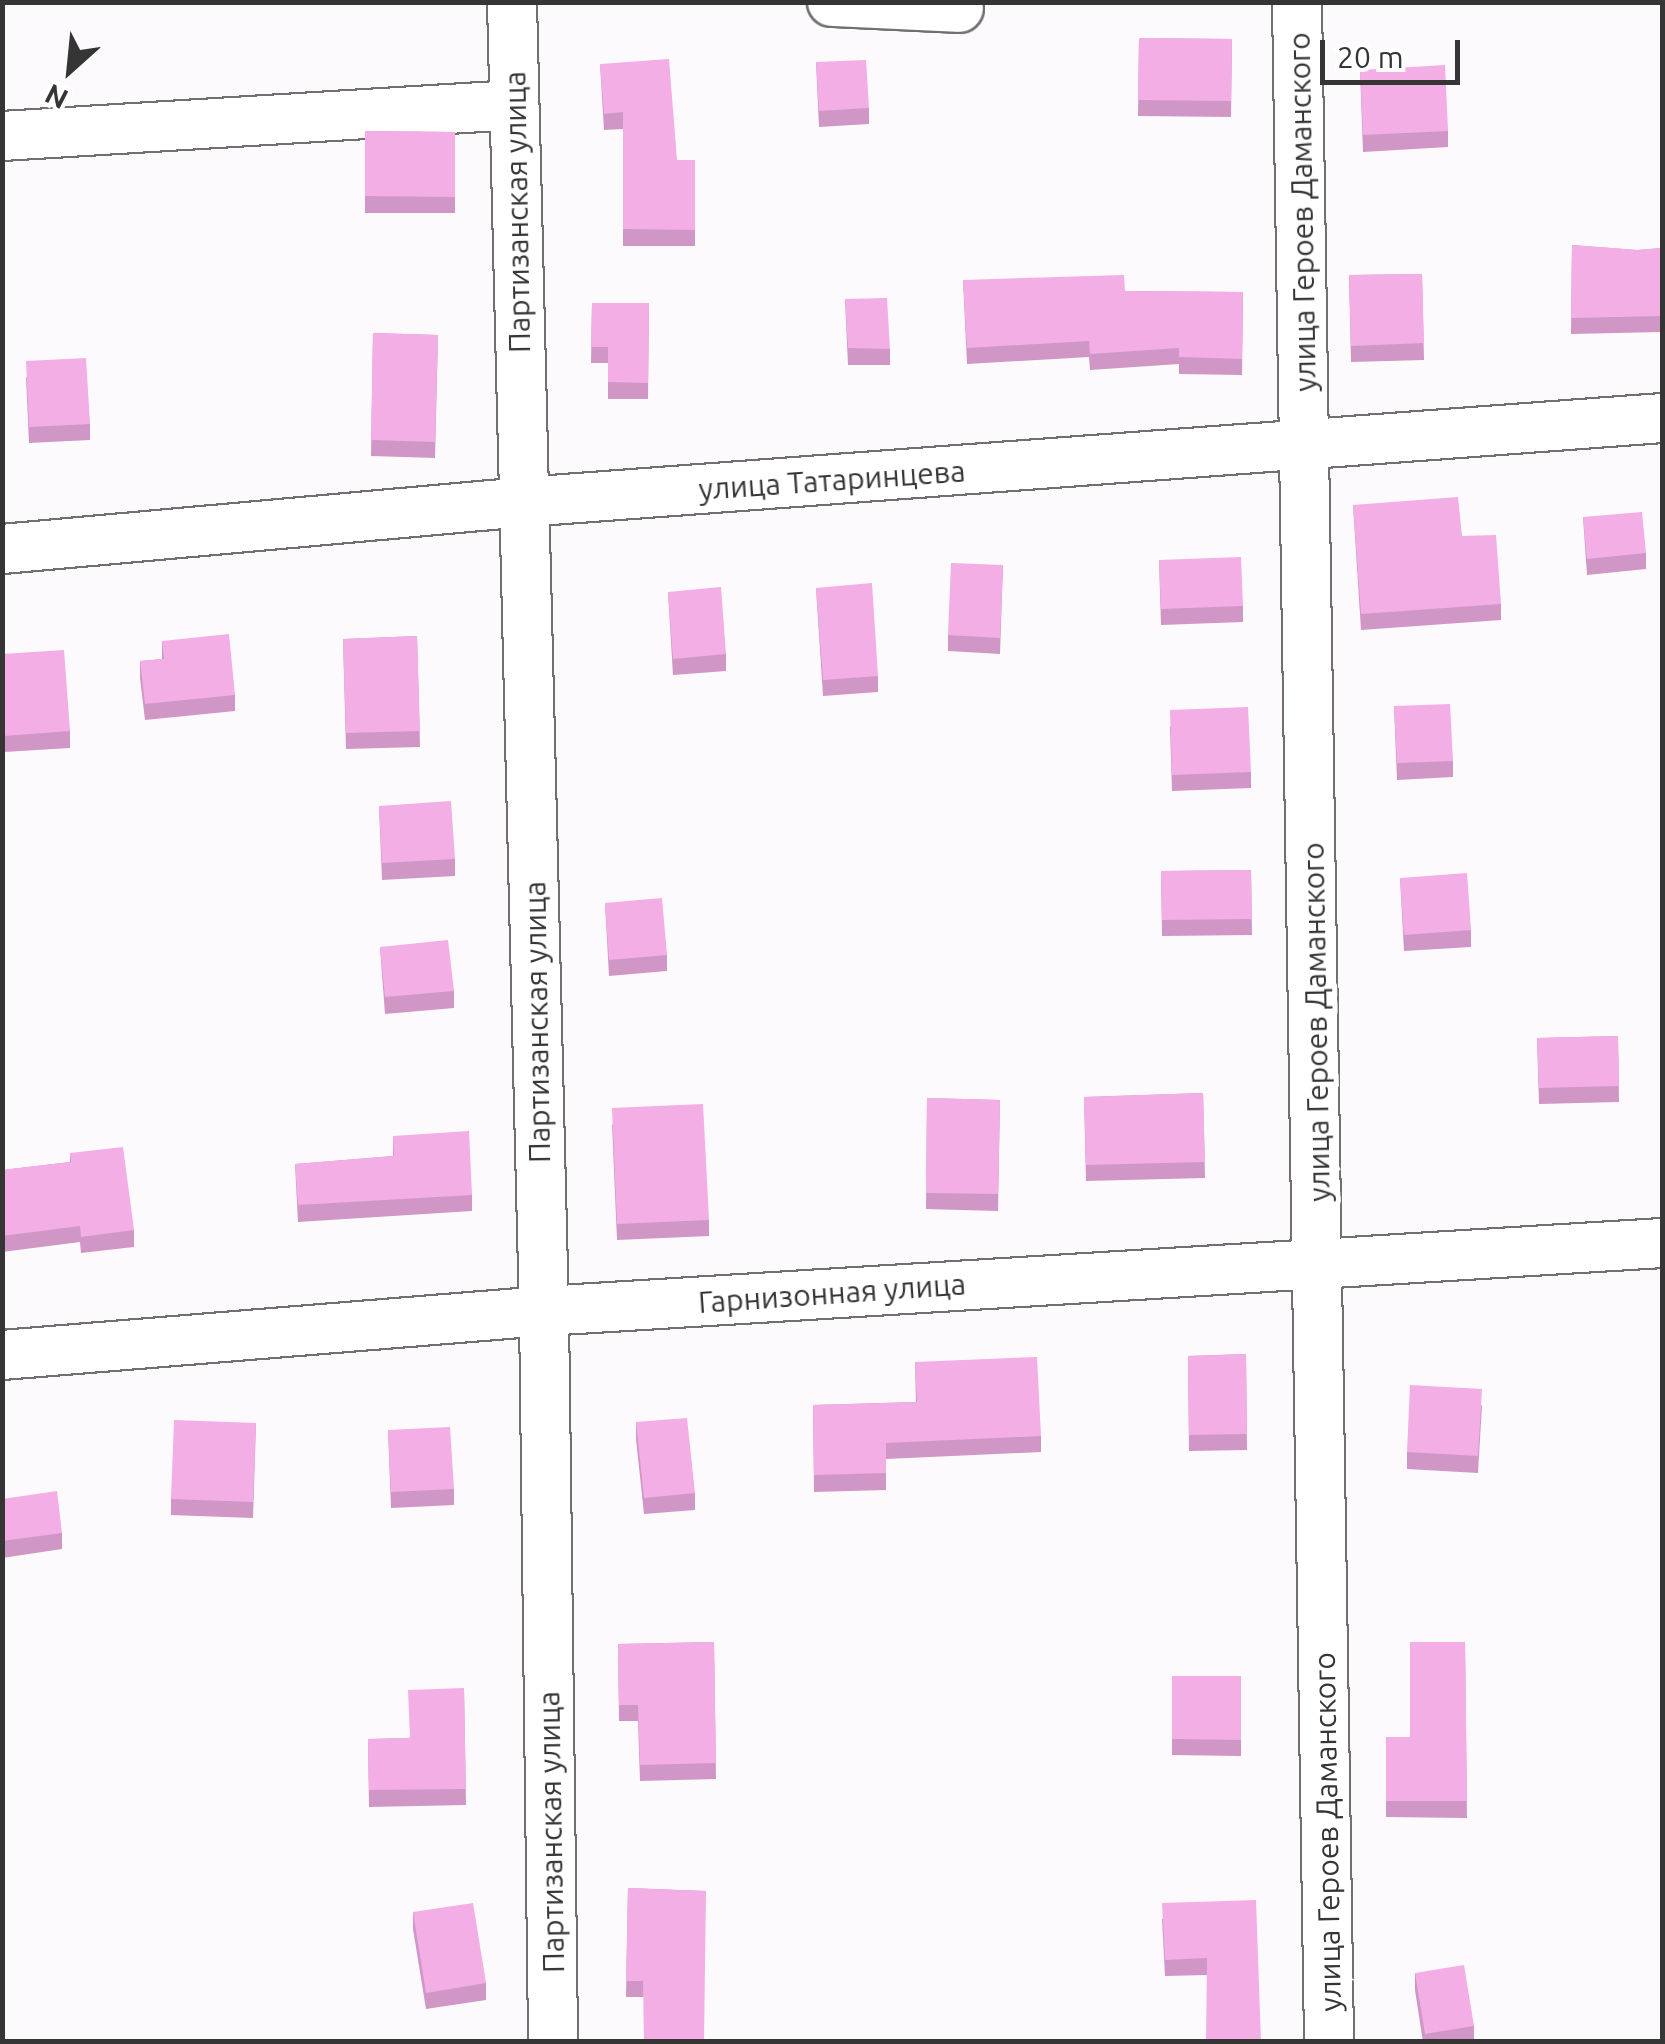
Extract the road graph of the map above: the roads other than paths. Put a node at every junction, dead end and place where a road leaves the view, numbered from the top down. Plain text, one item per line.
1 (512, 2) edge
2 (832, 2) edge
3 (1297, 2) edge
4 (959, 8) dead end
5 (514, 105) junction
6 (2, 136) edge
7 (1662, 418) edge
8 (1308, 448) junction
9 (524, 502) junction
10 (2, 550) edge
11 (1662, 1243) edge
12 (1320, 1264) junction
13 (544, 1311) junction
14 (2, 1354) edge
15 (553, 2042) edge
16 (1329, 2042) edge

1 - 5 street, Партизанская улица
2 - 4 street
3 - 8 street, улица Героев Даманского
5 - 6 street
5 - 9 street, Партизанская улица
7 - 8 street, улица Татаринцева
8 - 9 street, улица Татаринцева
8 - 12 street, улица Героев Даманского
9 - 10 street, улица Татаринцева
9 - 13 street, Партизанская улица
11 - 12 street, Гарнизонная улица
12 - 13 street, Гарнизонная улица
12 - 16 street, улица Героев Даманского
13 - 14 street, Гарнизонная улица
13 - 15 street, Партизанская улица

